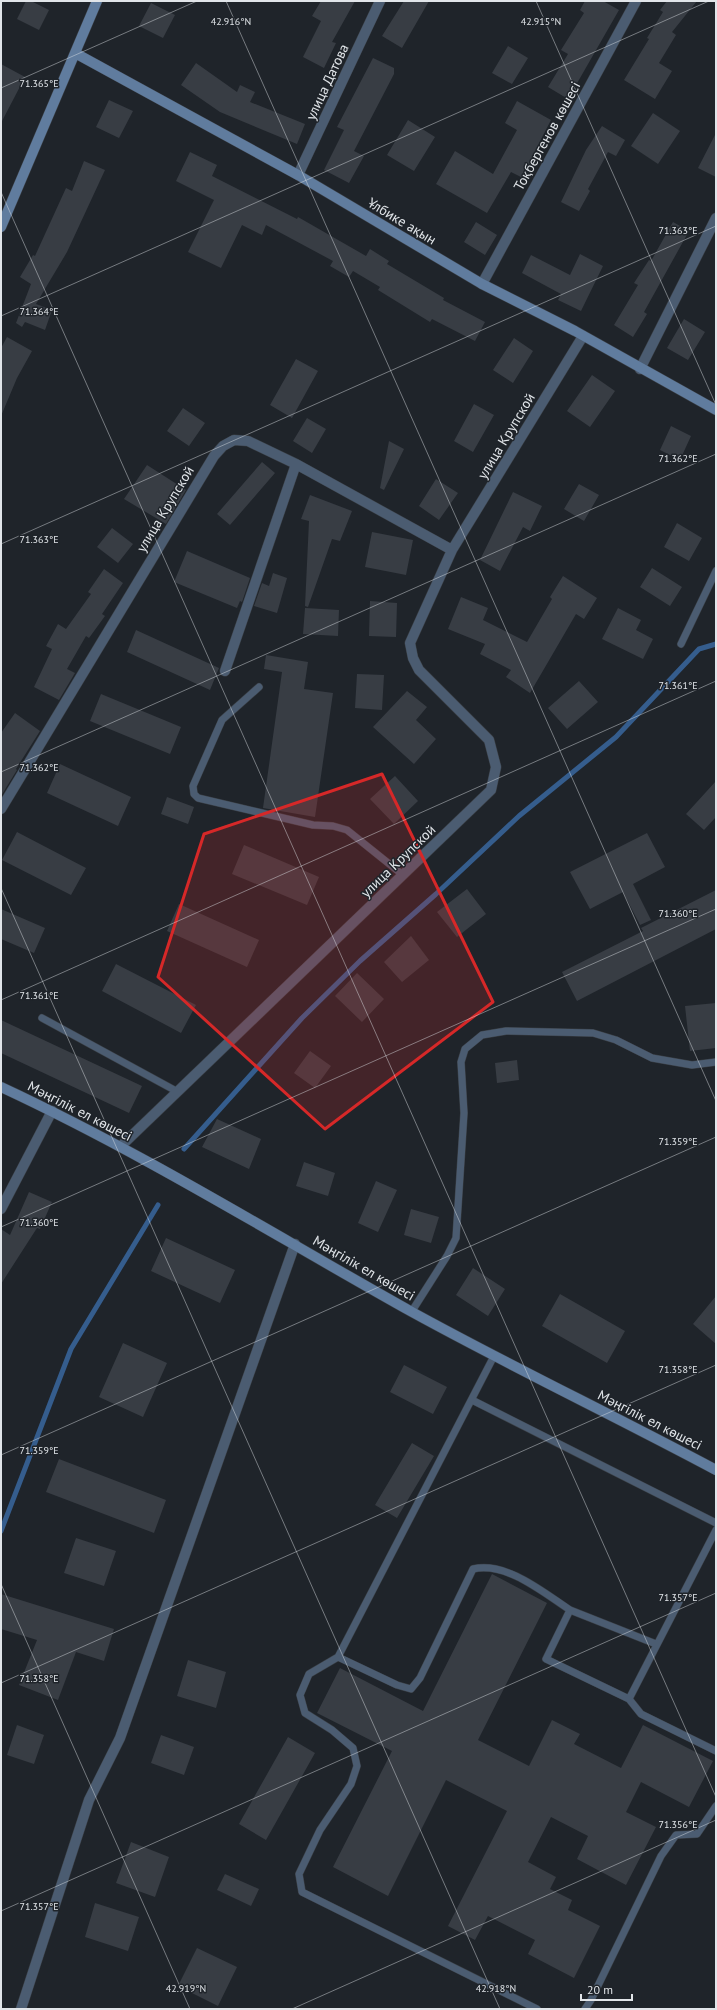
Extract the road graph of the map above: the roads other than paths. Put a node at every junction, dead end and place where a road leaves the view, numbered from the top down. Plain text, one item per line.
1 (97, 1) edge
2 (380, 1) edge
3 (636, 1) edge
4 (75, 53) junction
5 (298, 175) junction
6 (716, 218) edge
7 (1, 227) edge
8 (482, 284) junction
9 (583, 336) junction
10 (640, 369) junction
11 (716, 410) edge
12 (296, 464) junction
13 (452, 550) junction
14 (716, 571) edge
15 (681, 644) dead end
16 (225, 672) dead end
17 (259, 687) dead end
18 (1, 809) edge
19 (403, 875) junction
20 (42, 1018) dead end
21 (716, 1062) edge
22 (1, 1087) edge
23 (178, 1092) junction
24 (52, 1111) junction
25 (121, 1146) junction
26 (1, 1209) edge
27 (295, 1244) junction
28 (412, 1312) junction
29 (494, 1356) junction
30 (472, 1400) junction
31 (716, 1469) edge
32 (716, 1522) edge
33 (716, 1530) edge
34 (570, 1610) junction
35 (656, 1644) junction
36 (338, 1657) junction
37 (629, 1699) junction
38 (716, 1750) edge
39 (716, 1806) edge
40 (20, 2009) edge
41 (537, 2009) edge
42 (585, 2009) edge

1 - 4 street
2 - 5 street, улица Датова
3 - 8 street, Тоқбергенов көшесі
4 - 5 street, Ұлбике ақын
4 - 7 street
5 - 8 street, Ұлбике ақын
6 - 10 street
8 - 9 street, Ұлбике ақын
9 - 10 street, Ұлбике ақын
9 - 13 street, улица Крупской
10 - 11 street, Ұлбике ақын
12 - 13 street, улица Крупской
12 - 16 street
12 - 18 street, улица Крупской
13 - 19 street, улица Крупской
14 - 15 lane
17 - 19 lane
19 - 23 street, улица Крупской
20 - 23 lane
21 - 28 lane
22 - 24 street, Мәңгілік ел көшесі
23 - 25 street, улица Крупской
24 - 25 street, Мәңгілік ел көшесі
24 - 26 street
25 - 27 street, Мәңгілік ел көшесі
27 - 28 street, Мәңгілік ел көшесі
27 - 40 street
28 - 29 street, Мәңгілік ел көшесі
29 - 30 lane
29 - 31 street, Мәңгілік ел көшесі
30 - 32 lane
30 - 36 lane
33 - 35 lane
34 - 35 lane
34 - 36 lane
34 - 37 lane
35 - 37 lane
36 - 41 lane
37 - 38 lane
39 - 42 lane

